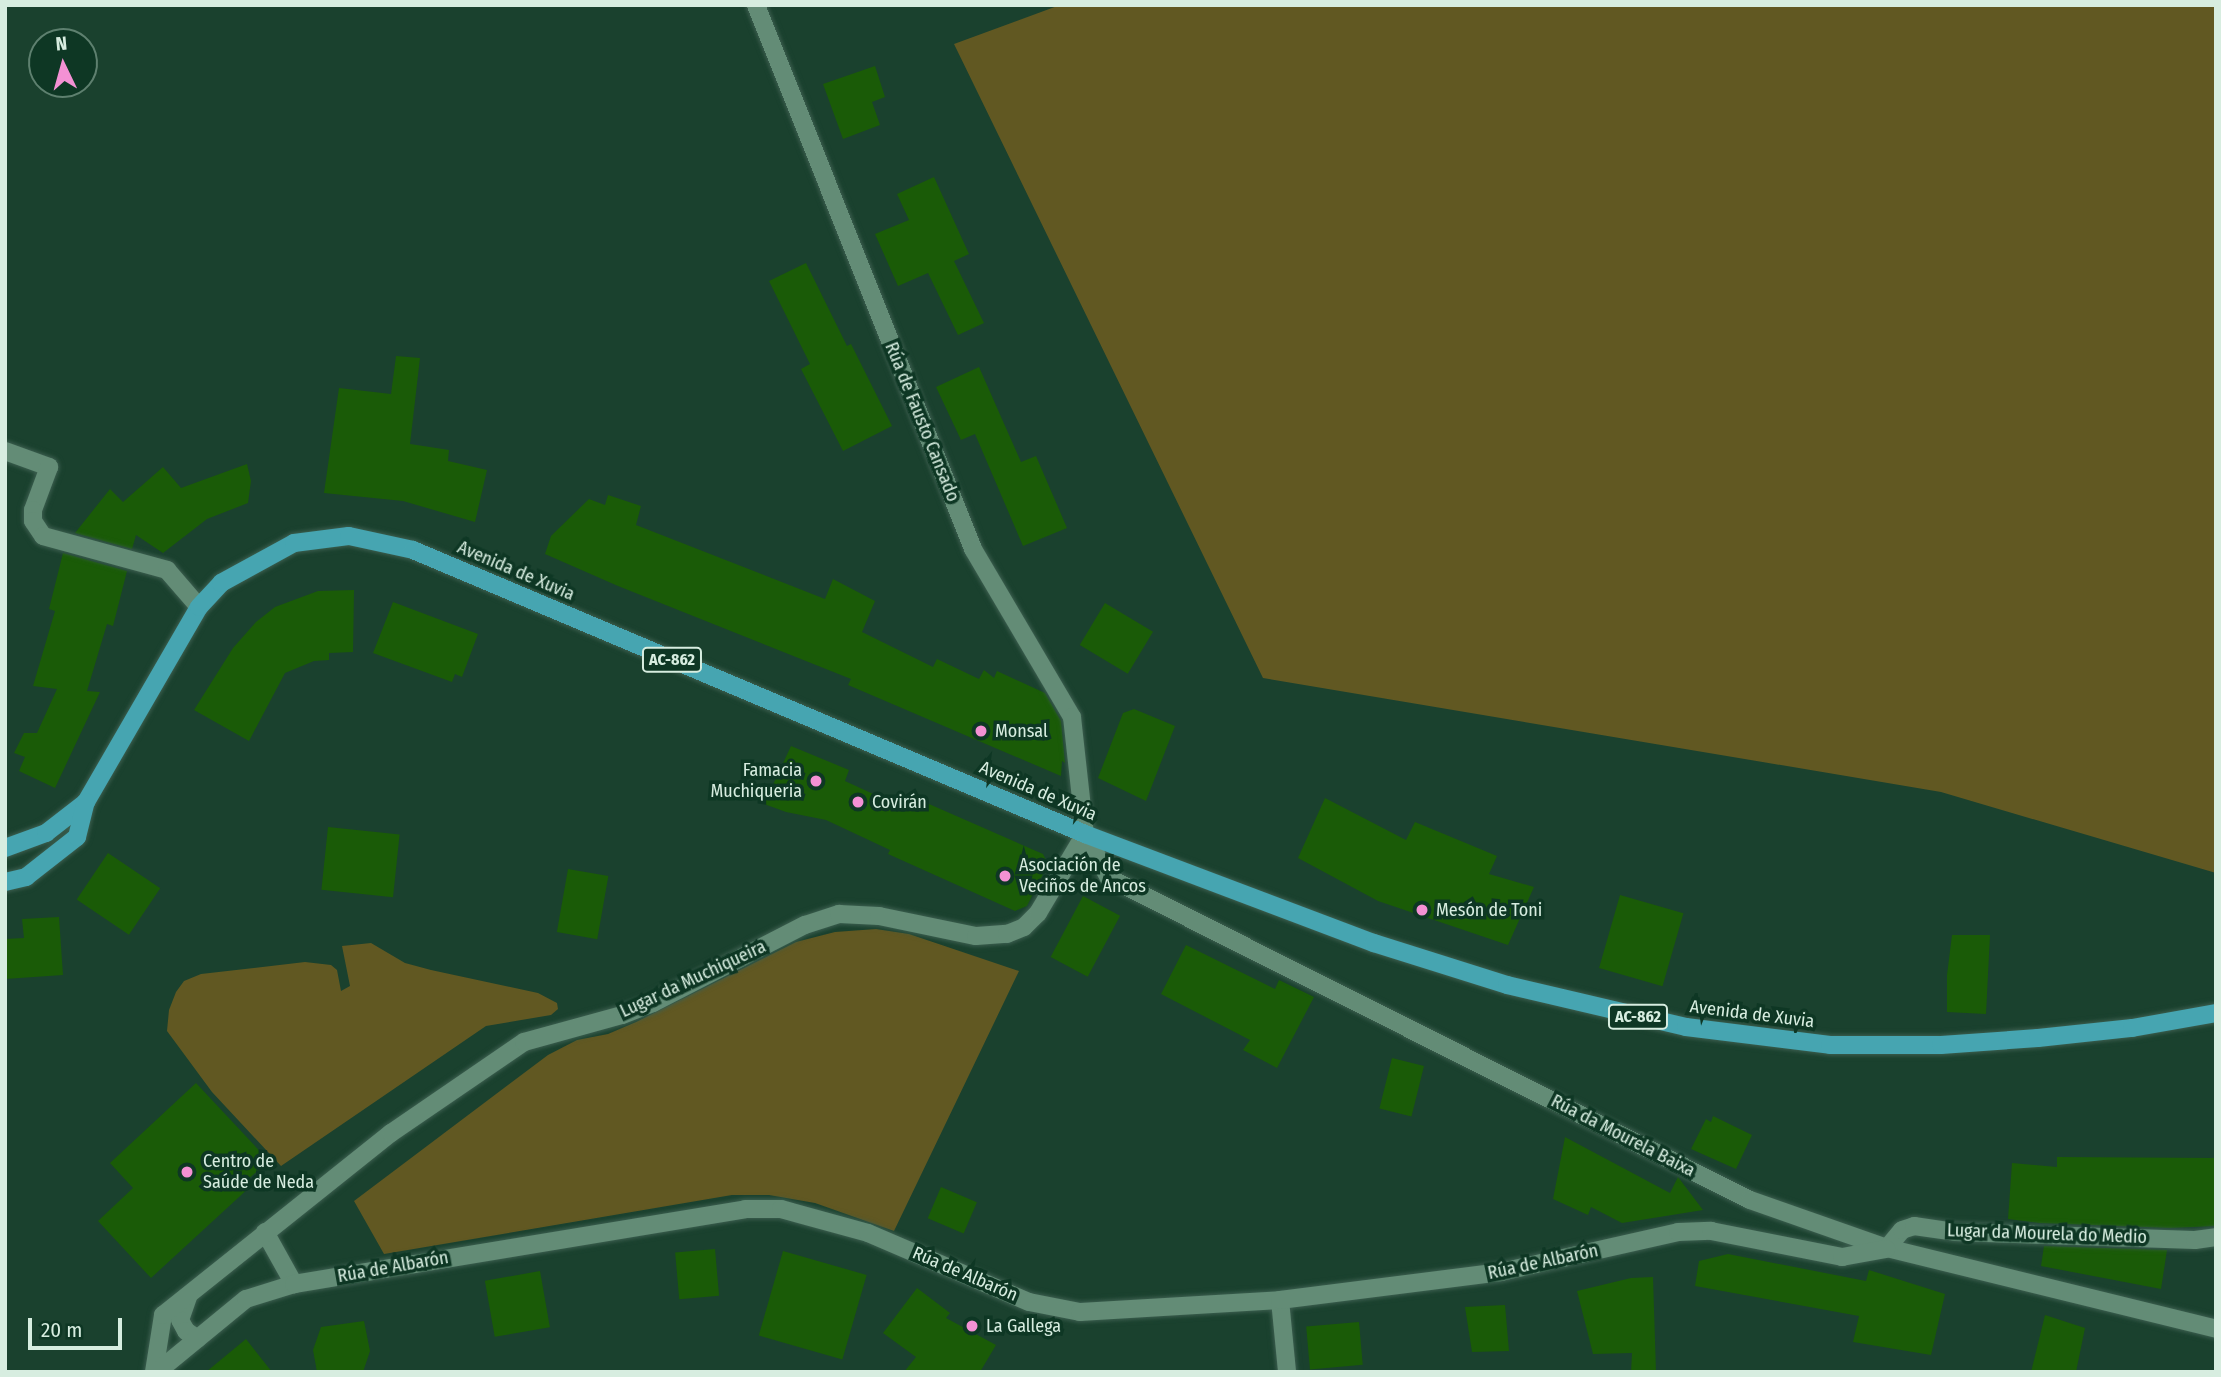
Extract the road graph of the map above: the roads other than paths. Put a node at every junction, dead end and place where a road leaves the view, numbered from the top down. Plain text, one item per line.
1 (756, 5) edge
2 (5, 451) edge
3 (199, 607) junction
4 (86, 802) junction
5 (1085, 834) junction
6 (5, 848) edge
7 (5, 882) edge
8 (2216, 1013) edge
9 (265, 1232) junction
10 (2216, 1237) edge
11 (1887, 1248) junction
12 (294, 1284) junction
13 (188, 1297) junction
14 (1280, 1300) junction
15 (2216, 1329) edge
16 (198, 1339) junction
17 (155, 1372) edge
18 (1287, 1372) edge

1 - 5 street, Rúa de Fausto Cansado
2 - 3 street
3 - 4 main road, Avenida de Xuvia / AC-862
3 - 5 main road, Avenida de Xuvia / AC-862
4 - 6 main road, Avenida de Xuvia / AC-862
4 - 7 main road
5 - 8 main road, Avenida de Xuvia / AC-862
5 - 9 street, Lugar da Muchiqueira
5 - 11 street, Rúa da Mourela Baixa
9 - 12 street
9 - 13 street, Lugar da Muchiqueira
10 - 11 street, Lugar da Mourela do Medio
11 - 14 street, Rúa de Albarón
11 - 15 street, Rúa da Mourela Baixa
12 - 14 street, Rúa de Albarón
12 - 16 street, Rúa de Albarón
13 - 16 street
13 - 17 street, Lugar da Muchiqueira
14 - 18 street
16 - 17 street, Rúa de Albarón

